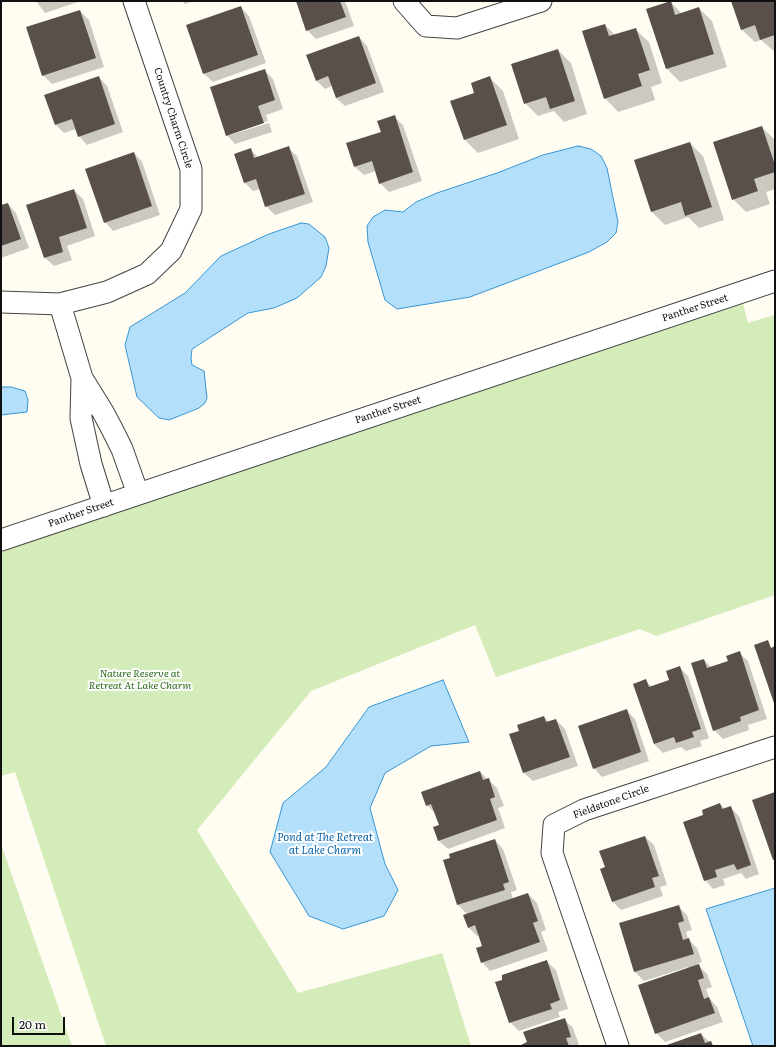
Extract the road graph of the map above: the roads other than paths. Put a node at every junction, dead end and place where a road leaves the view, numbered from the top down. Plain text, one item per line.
1 (134, 1) edge
2 (404, 1) edge
3 (541, 1) edge
4 (775, 281) edge
5 (1, 302) edge
6 (60, 304) junction
7 (82, 378) junction
8 (112, 429) junction
9 (85, 438) junction
10 (138, 494) junction
11 (104, 506) junction
12 (1, 540) edge
13 (775, 747) edge
14 (618, 1046) edge

1 - 6 street, Country Charm Circle
2 - 3 street
4 - 10 street, Panther Street
5 - 6 street, Country Charm Circle
6 - 7 street
7 - 8 street
7 - 9 street
8 - 9 street
8 - 10 street
9 - 11 street
10 - 11 street, Panther Street
11 - 12 street, Panther Street
13 - 14 street, Fieldstone Circle

